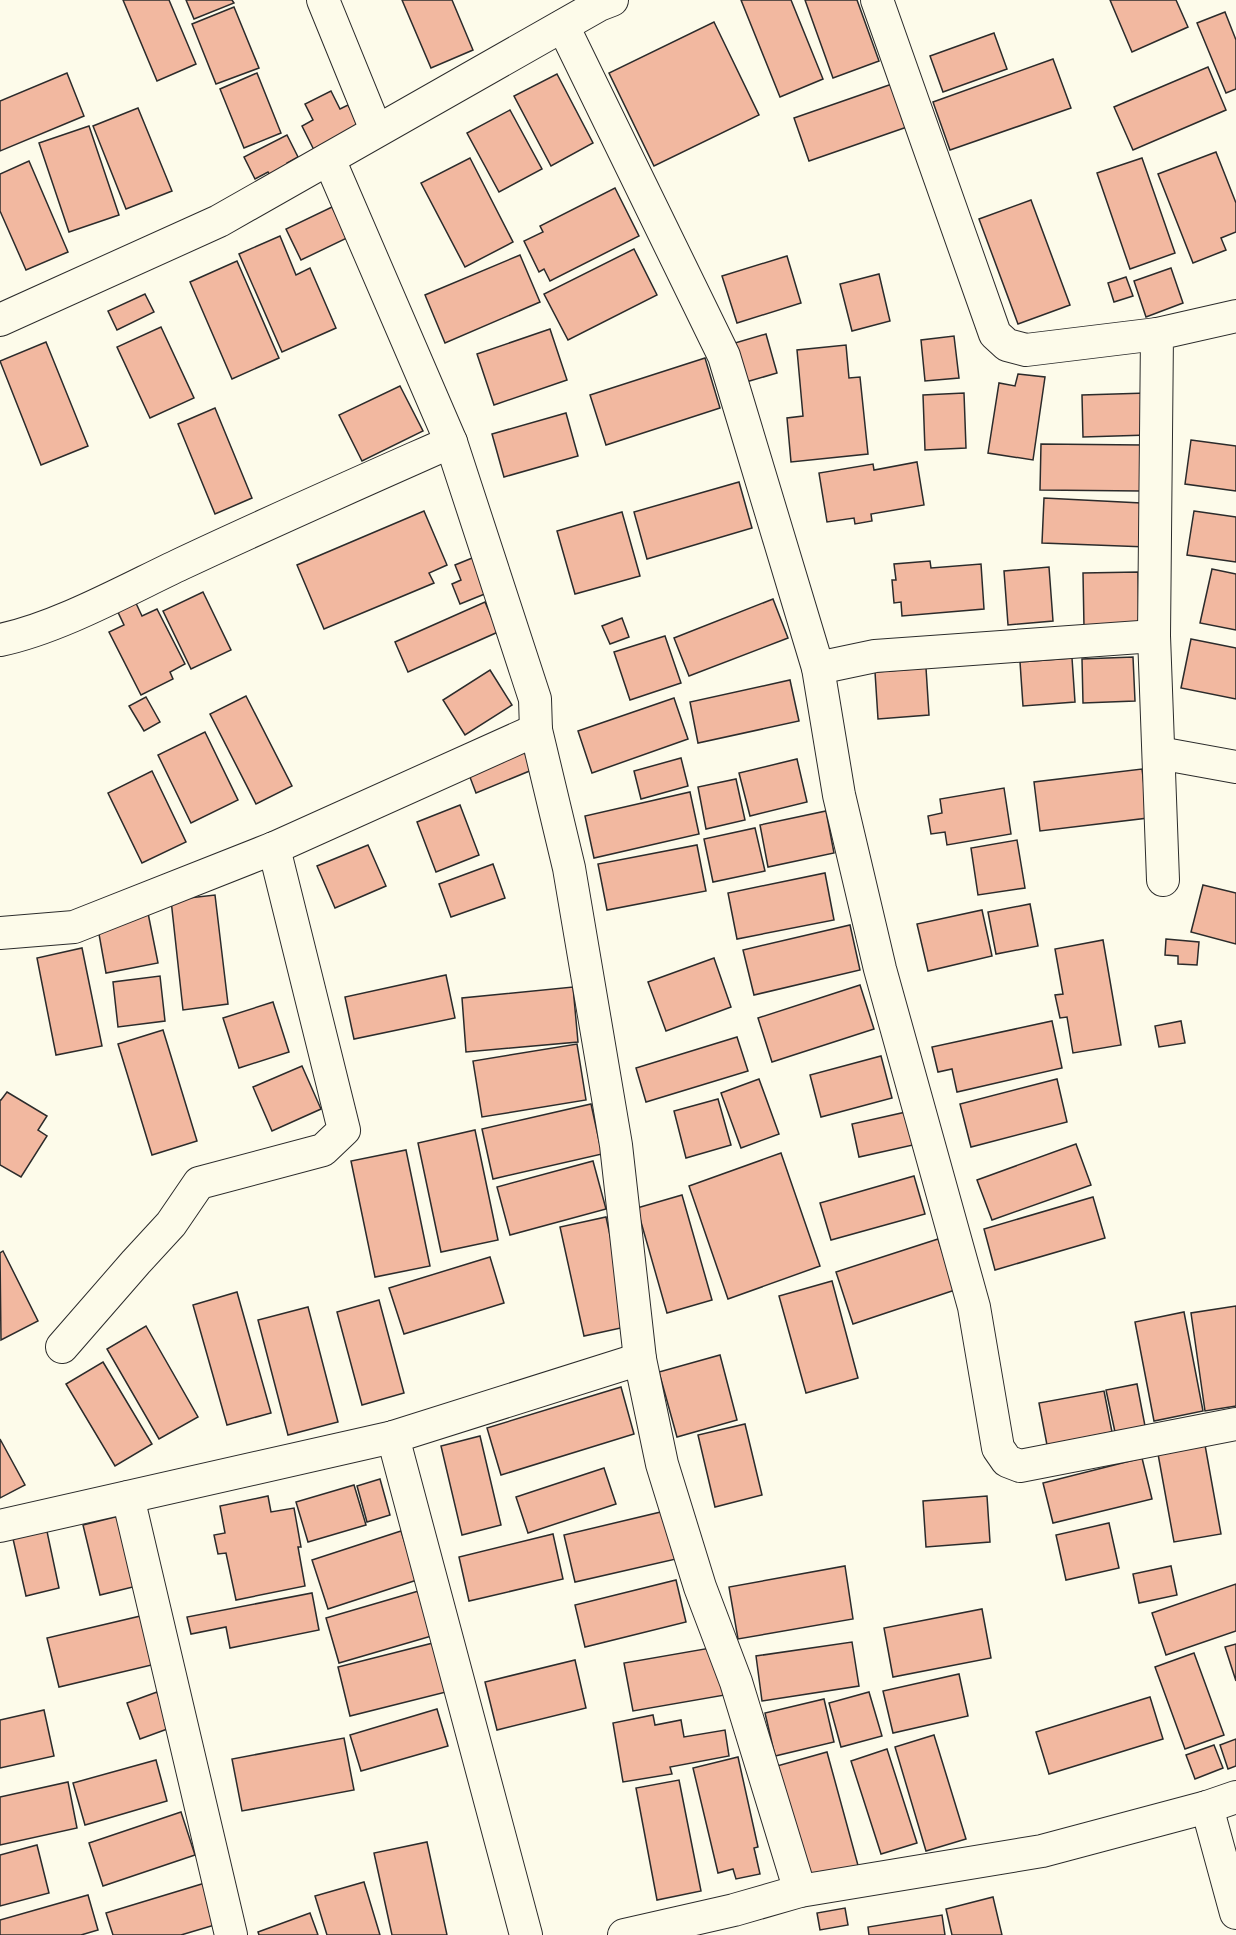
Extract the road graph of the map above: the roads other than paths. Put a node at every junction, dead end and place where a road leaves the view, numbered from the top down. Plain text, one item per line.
1 (323, 0) edge
2 (876, 0) edge
3 (603, 2) edge
4 (563, 26) junction
5 (376, 130) junction
6 (329, 159) junction
7 (1236, 316) edge
8 (0, 319) edge
9 (1157, 334) junction
10 (451, 442) junction
11 (1154, 636) junction
12 (0, 640) edge
13 (818, 668) junction
14 (536, 730) junction
15 (1159, 753) junction
16 (1236, 767) edge
17 (274, 848) junction
18 (1163, 880) dead end
19 (0, 933) edge
20 (62, 1347) dead end
21 (640, 1359) junction
22 (1236, 1424) edge
23 (393, 1437) junction
24 (128, 1497) junction
25 (0, 1526) edge
26 (1236, 1797) edge
27 (1206, 1807) junction
28 (800, 1891) junction
29 (1236, 1913) edge
30 (231, 1935) edge
31 (526, 1935) edge
32 (624, 1935) edge

1 - 5 street
2 - 9 street
3 - 4 street
4 - 5 street
4 - 13 street
5 - 6 street
6 - 8 street
6 - 10 street
7 - 9 street
9 - 11 street
10 - 12 street
10 - 14 street
11 - 13 street
11 - 15 street
13 - 22 street
14 - 17 street
14 - 21 street
15 - 16 street
15 - 18 street
17 - 19 street
17 - 20 street
21 - 23 street
21 - 28 street
23 - 24 street
23 - 31 street
24 - 25 street
24 - 30 street
26 - 27 street
27 - 28 street
27 - 29 street
28 - 32 street

